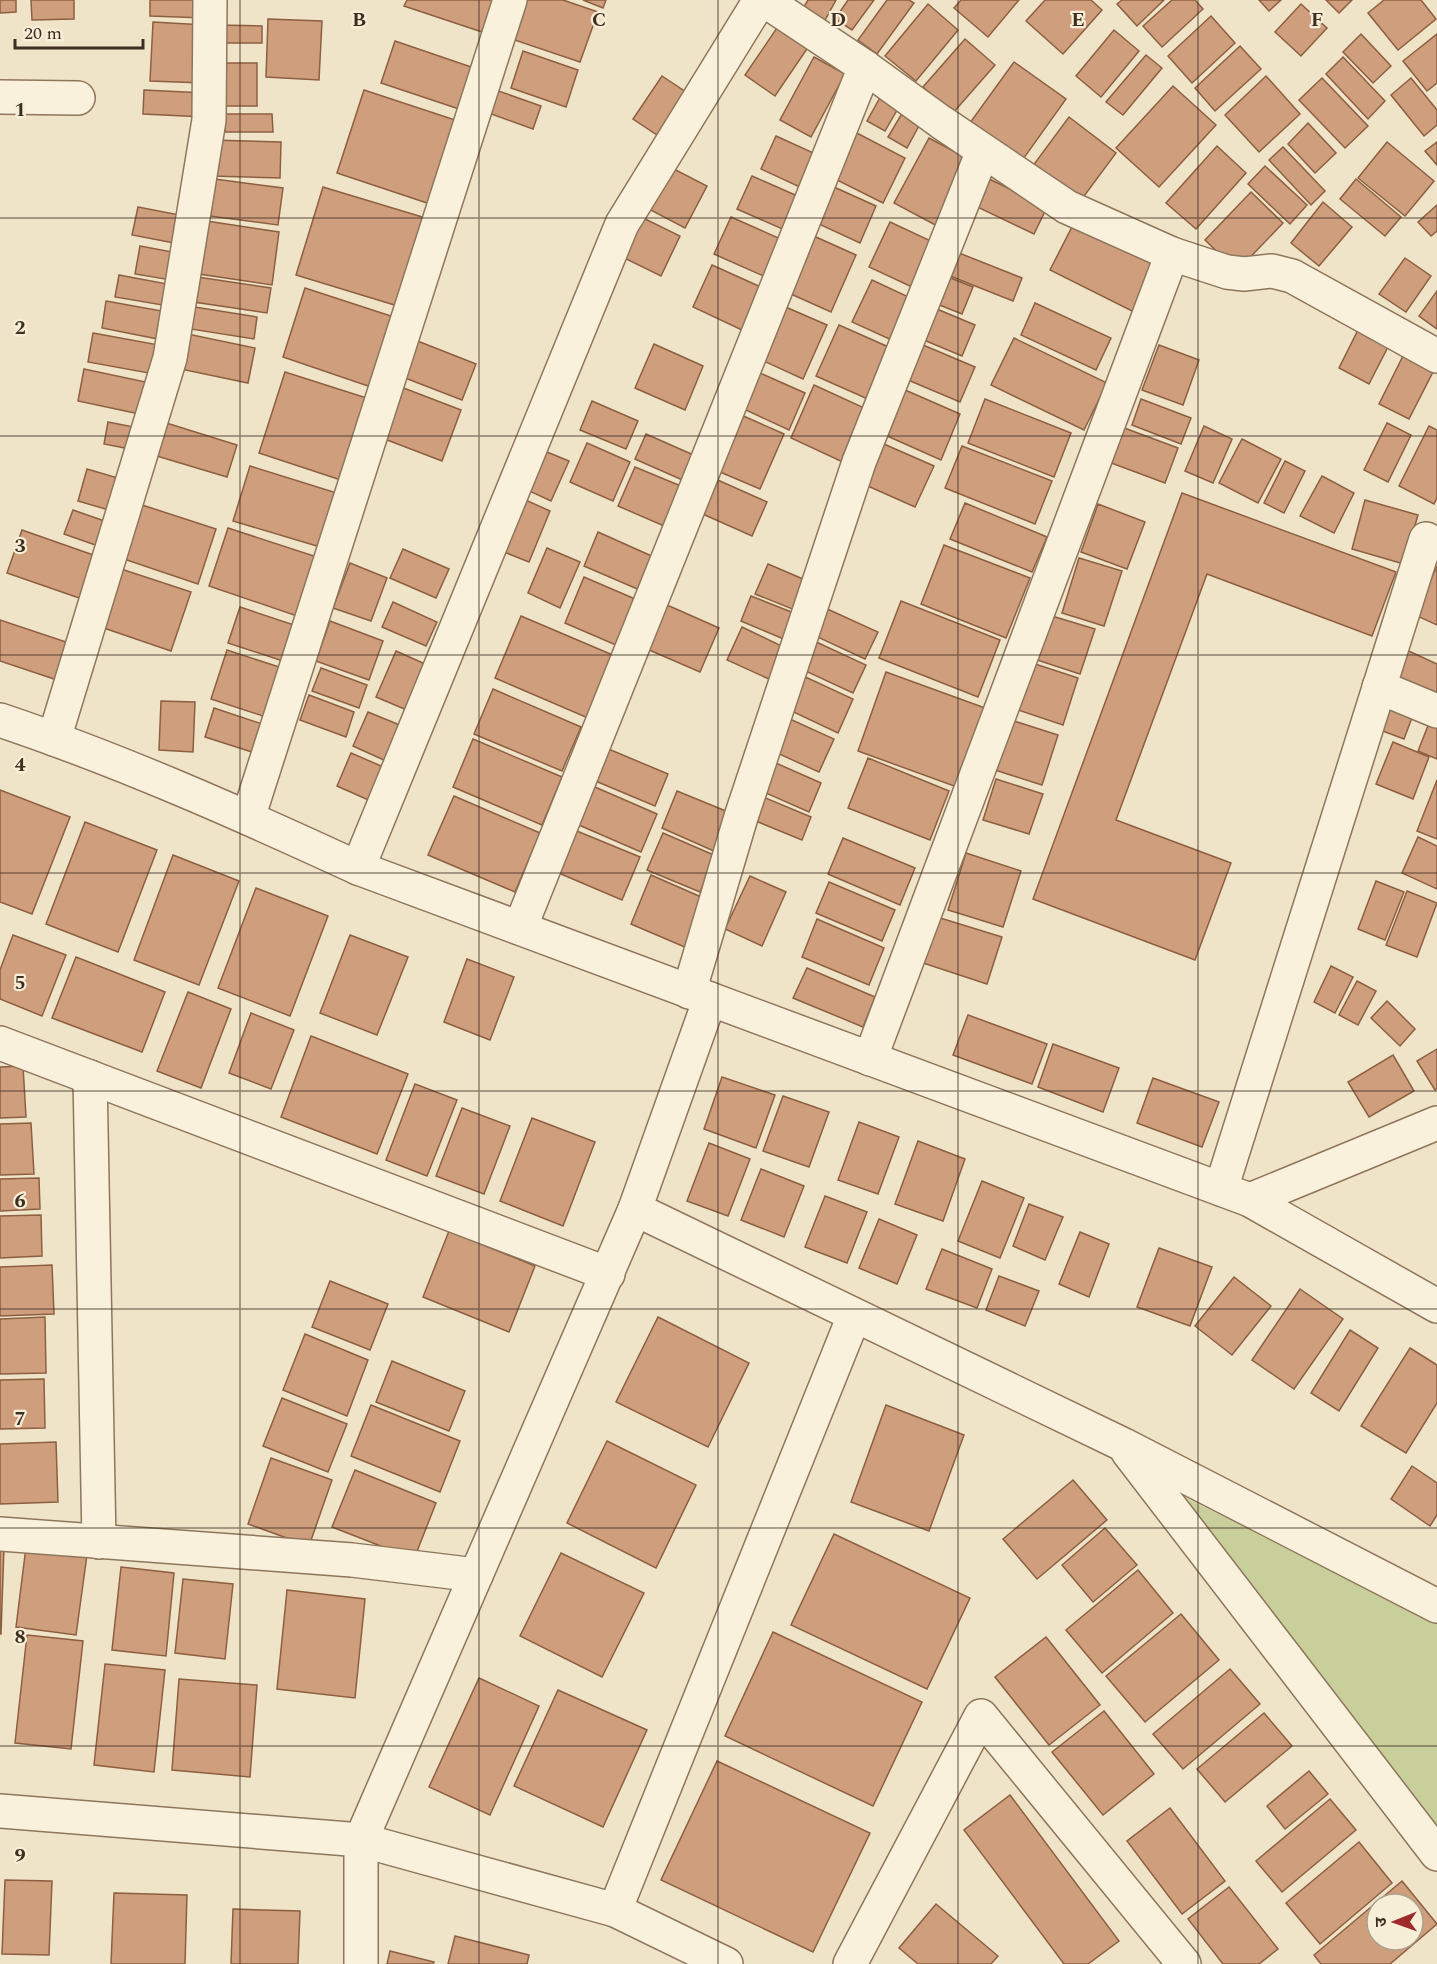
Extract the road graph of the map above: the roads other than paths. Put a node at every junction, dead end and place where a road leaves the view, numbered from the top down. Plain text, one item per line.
1 (210, 0) edge
2 (510, 0) edge
3 (762, 0) edge
4 (865, 67) junction
5 (0, 97) edge
6 (78, 98) dead end
7 (983, 151) junction
8 (1172, 254) junction
9 (1437, 356) edge
10 (1437, 544) edge
11 (1379, 687) junction
12 (1437, 711) edge
13 (0, 720) edge
14 (54, 738) junction
15 (248, 818) junction
16 (358, 868) junction
17 (520, 928) junction
18 (699, 995) junction
19 (0, 1043) edge
20 (870, 1059) junction
21 (90, 1077) junction
22 (1437, 1123) edge
23 (1235, 1195) junction
24 (635, 1209) junction
25 (608, 1274) junction
26 (1437, 1306) edge
27 (854, 1316) junction
28 (1124, 1445) junction
29 (0, 1534) edge
30 (99, 1542) junction
31 (476, 1575) junction
32 (1437, 1606) edge
33 (0, 1811) edge
34 (361, 1840) junction
35 (1437, 1854) edge
36 (615, 1910) junction
37 (361, 1964) edge
38 (726, 1964) edge
39 (850, 1964) edge
40 (1184, 1964) edge

1 - 14 street
2 - 15 street
3 - 4 street
3 - 16 street
4 - 7 street
4 - 17 street
5 - 6 street
7 - 8 street
7 - 18 street
8 - 9 street
8 - 20 street
10 - 11 street
11 - 12 street
11 - 23 street
13 - 14 street
14 - 15 street
15 - 16 street
16 - 17 street
17 - 18 street
18 - 20 street
18 - 24 street
19 - 21 street
20 - 23 street
21 - 25 street
21 - 30 street
22 - 23 street
23 - 26 street
24 - 25 street
24 - 27 street
25 - 31 street
27 - 28 street
27 - 36 street
28 - 32 street
28 - 35 street
29 - 30 street
30 - 31 street
31 - 34 street
33 - 34 street
34 - 36 street
34 - 37 street
36 - 38 street
39 - 40 street

